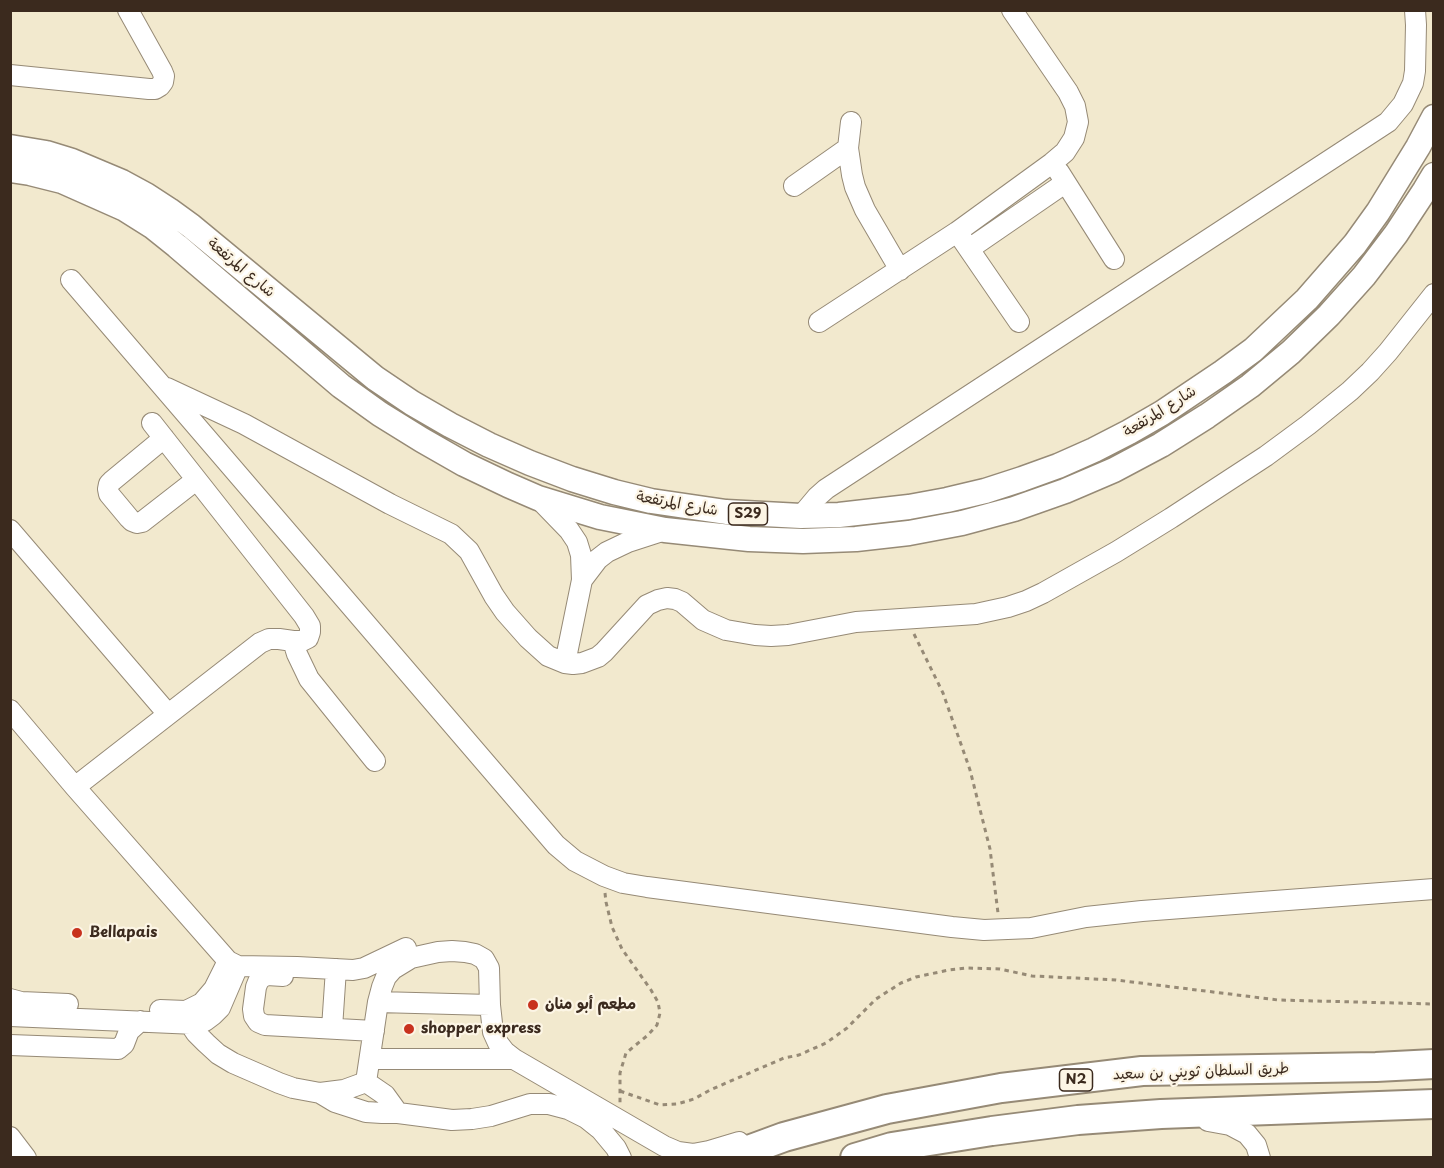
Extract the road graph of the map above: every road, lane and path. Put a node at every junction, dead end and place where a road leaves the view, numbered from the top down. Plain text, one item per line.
1 (128, 10) edge
2 (1012, 10) edge
3 (1415, 10) edge
4 (10, 75) edge
5 (1434, 117) edge
6 (851, 122) dead end
7 (10, 147) edge
8 (848, 148) junction
9 (1052, 163) junction
10 (10, 170) edge
11 (1434, 175) edge
12 (1065, 183) junction
13 (794, 186) dead end
14 (957, 232) junction
15 (969, 249) junction
16 (1114, 259) dead end
17 (900, 270) junction
18 (71, 280) dead end
19 (1434, 294) edge
20 (819, 322) dead end
21 (1019, 322) dead end
22 (162, 386) junction
23 (152, 423) dead end
24 (164, 438) junction
25 (196, 480) junction
26 (538, 498) junction
27 (801, 516) junction
28 (10, 530) edge
29 (665, 531) junction
30 (582, 580) junction
31 (907, 619) junction
32 (293, 641) junction
33 (565, 663) junction
34 (10, 710) edge
35 (168, 714) junction
36 (375, 760) dead end
37 (75, 787) junction
38 (604, 876) junction
39 (1434, 889) edge
40 (1000, 930) junction
41 (233, 964) junction
42 (297, 967) junction
43 (489, 968) junction
44 (336, 969) junction
45 (10, 999) edge
46 (378, 1002) junction
47 (1434, 1004) edge
48 (490, 1005) junction
49 (10, 1016) edge
50 (188, 1018) junction
51 (117, 1020) junction
52 (140, 1021) junction
53 (332, 1028) junction
54 (374, 1031) junction
55 (125, 1040) junction
56 (10, 1045) edge
57 (370, 1059) junction
58 (514, 1059) junction
59 (1434, 1064) edge
60 (366, 1082) junction
61 (620, 1091) junction
62 (320, 1093) junction
63 (1434, 1104) edge
64 (887, 1109) junction
65 (398, 1113) junction
66 (1161, 1114) junction
67 (620, 1120) junction
68 (10, 1137) edge
69 (26, 1158) edge
70 (621, 1158) edge
71 (727, 1158) edge
72 (855, 1158) edge
73 (1260, 1158) edge

1 - 4 street
2 - 9 street
3 - 27 street
5 - 27 main road, شارع المرتفعة / S29
6 - 8 street
7 - 27 main road, شارع المرتفعة / S29
8 - 13 street
8 - 17 street
9 - 12 street
9 - 14 street
10 - 26 main road, شارع المرتفعة / S29
11 - 29 main road, شارع المرتفعة / S29
12 - 15 street
12 - 16 street
14 - 15 street
14 - 17 street
15 - 21 street
17 - 20 street
18 - 22 street
19 - 31 street
22 - 33 street
22 - 38 street
23 - 24 street
24 - 25 street
24 - 25 street
25 - 32 street
26 - 29 main road, شارع المرتفعة / S29
26 - 30 street
28 - 35 street
29 - 30 street
30 - 33 street
31 - 33 street
31 - 40 path
32 - 35 street
32 - 36 street
34 - 37 street
35 - 37 street
37 - 41 street
38 - 40 street
38 - 61 path
39 - 40 street
41 - 42 street
41 - 50 street
42 - 44 street
42 - 53 street
43 - 44 street
43 - 46 street
43 - 48 street
44 - 53 street
45 - 50 street
46 - 48 street
46 - 54 street
47 - 61 path
48 - 58 street
49 - 51 street
50 - 52 street
50 - 62 street
51 - 52 street
51 - 55 street
52 - 55 street
53 - 54 street
54 - 57 street
55 - 56 street
57 - 58 street
57 - 60 street
58 - 67 street
59 - 64 highway, طريق السلطان ثويني بن سعيد / N2
60 - 62 street
60 - 65 street
61 - 67 path
62 - 65 street
63 - 66 highway
64 - 67 street
64 - 71 highway, طريق السلطان ثويني بن سعيد / N2
65 - 70 street
66 - 72 highway
66 - 73 street
68 - 69 street

